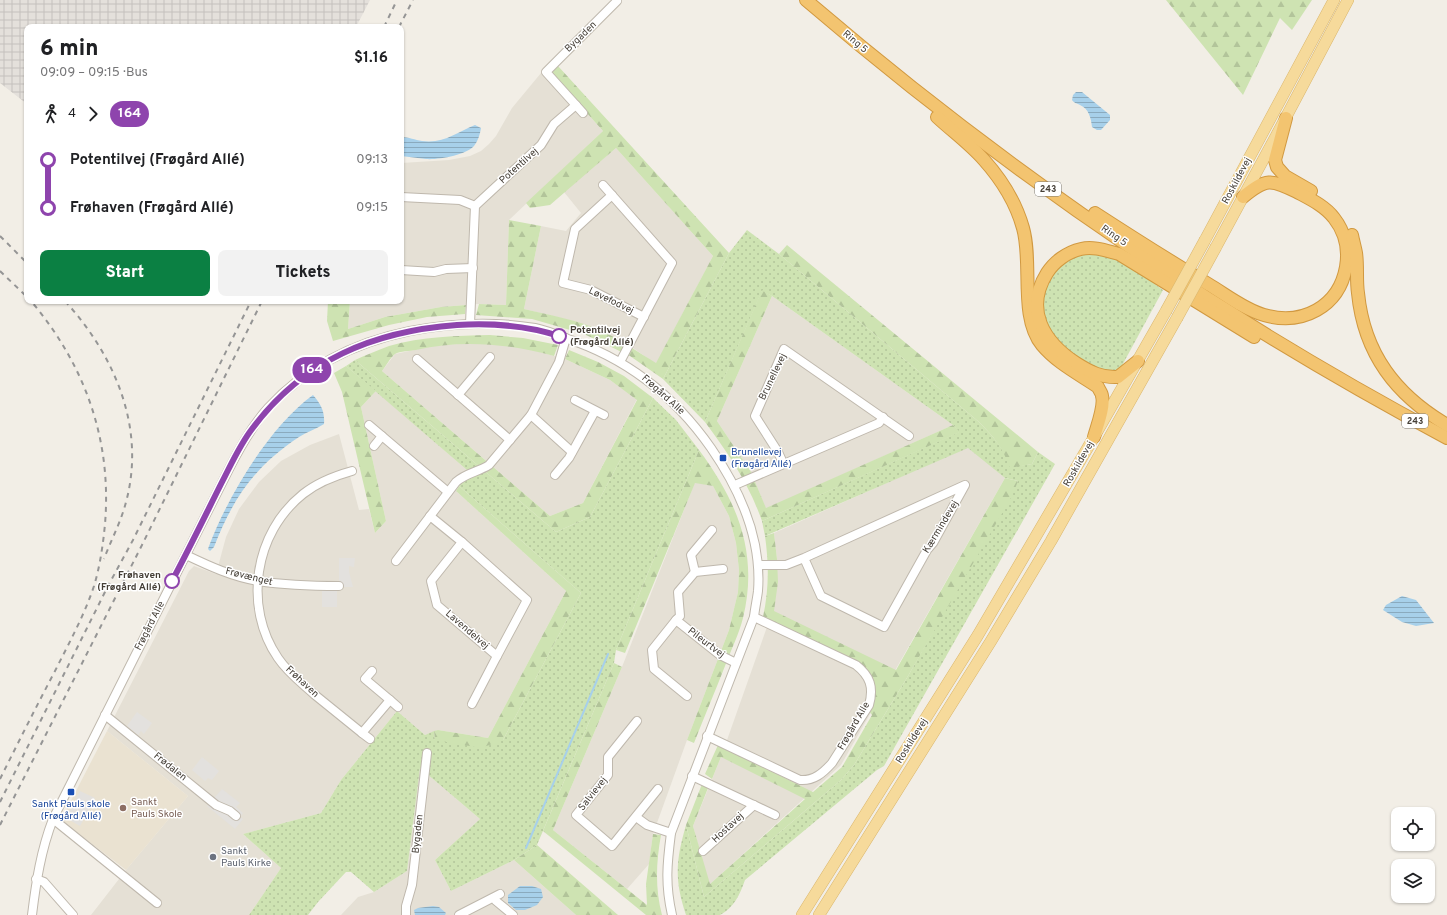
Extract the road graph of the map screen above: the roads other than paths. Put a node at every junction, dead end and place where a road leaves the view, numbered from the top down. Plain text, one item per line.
1 (806, 0) edge
2 (1334, 0) edge
3 (1348, 0) edge
4 (617, 1) dead end
5 (912, 89) junction
6 (576, 105) junction
7 (937, 108) junction
8 (583, 113) dead end
9 (1286, 118) junction
10 (603, 185) dead end
11 (612, 195) junction
12 (404, 197) edge
13 (1244, 197) junction
14 (475, 206) junction
15 (473, 268) junction
16 (404, 270) edge
17 (644, 317) junction
18 (470, 324) junction
19 (566, 338) junction
20 (490, 357) dead end
21 (417, 359) dead end
22 (1138, 361) junction
23 (620, 362) junction
24 (458, 395) junction
25 (575, 400) dead end
26 (1382, 404) junction
27 (595, 411) junction
28 (604, 415) dead end
29 (531, 416) junction
30 (883, 417) junction
31 (369, 425) dead end
32 (1447, 425) edge
33 (382, 436) junction
34 (909, 436) dead end
35 (1094, 437) junction
36 (1447, 438) edge
37 (510, 440) junction
38 (374, 446) dead end
39 (572, 452) junction
40 (783, 463) junction
41 (352, 471) dead end
42 (555, 475) dead end
43 (735, 485) junction
44 (448, 492) junction
45 (430, 516) junction
46 (712, 530) dead end
47 (462, 542) junction
48 (186, 555) junction
49 (804, 558) junction
50 (396, 561) dead end
51 (758, 565) junction
52 (723, 569) dead end
53 (695, 572) junction
54 (257, 581) junction
55 (339, 586) dead end
56 (754, 617) junction
57 (676, 620) junction
58 (497, 656) junction
59 (736, 663) junction
60 (372, 671) dead end
61 (687, 696) dead end
62 (390, 700) junction
63 (472, 704) dead end
64 (398, 707) dead end
65 (105, 715) junction
66 (637, 721) dead end
67 (362, 733) junction
68 (707, 736) junction
69 (370, 739) dead end
70 (427, 753) dead end
71 (692, 776) junction
72 (658, 789) dead end
73 (754, 805) junction
74 (775, 815) dead end
75 (236, 816) dead end
76 (636, 817) junction
77 (53, 819) junction
78 (671, 833) junction
79 (703, 851) dead end
80 (36, 879) junction
81 (157, 903) dead end
82 (32, 915) edge
83 (73, 915) edge
84 (406, 915) edge
85 (459, 915) edge
86 (513, 915) edge
87 (672, 915) edge
88 (802, 915) edge
89 (819, 915) edge

1 - 5 highway, Ring 5 / 243
2 - 22 main road, Roskildevej, bridge
3 - 9 main road, Roskildevej
4 - 6 street, Bygaden
5 - 7 highway, Ring 5 / 243
5 - 35 highway
6 - 8 street
6 - 14 street, Potentilvej
7 - 13 highway
7 - 26 highway, Ring 5 / 243
9 - 13 main road, Roskildevej
9 - 32 highway
10 - 11 street, Løvefodvej
11 - 17 street, Løvefodvej
11 - 17 street, Løvefodvej
12 - 14 street
13 - 89 main road, Roskildevej, bridge
14 - 15 street
15 - 16 street
15 - 18 street
17 - 23 street, Løvefodvej
18 - 19 street, Frøgård Alle
18 - 48 street, Frøgård Alle
19 - 23 street, Frøgård Alle
19 - 29 street
20 - 24 street
21 - 24 street
22 - 26 highway
22 - 35 main road, Roskildevej
23 - 43 street, Frøgård Alle
24 - 37 street
25 - 27 street
26 - 36 highway, Ring 5 / 243
27 - 28 street
27 - 39 street
29 - 37 street
29 - 39 street
30 - 34 street, Brunellevej
30 - 40 street
30 - 40 street, Brunellevej
31 - 33 street
33 - 38 street
33 - 44 street
35 - 88 main road, Roskildevej
37 - 44 street
39 - 42 street
40 - 43 street
41 - 54 street, Frøhaven
43 - 51 street, Frøgård Alle
44 - 45 street
45 - 47 street, Lavendelvej
45 - 50 street
46 - 53 street
47 - 58 street, Lavendelvej
47 - 58 street, Lavendelvej
48 - 54 street, Frøvænget
48 - 65 street, Frøgård Alle
49 - 49 street, Kærmindevej
49 - 51 street, Kærmindevej
51 - 56 street, Frøgård Alle
52 - 53 street
53 - 57 street
54 - 55 street, Frøvænget
54 - 67 street, Frøhaven
56 - 59 street, Frøgård Alle
56 - 68 street, Frøgård Alle
57 - 59 street, Pileurtvej
57 - 61 street
58 - 63 street, Lavendelvej
59 - 68 street, Frøgård Alle
60 - 62 street
62 - 64 street
62 - 67 street
65 - 75 street, Frødalen
65 - 77 street, Frøgård Alle
66 - 76 street, Salvievej
67 - 69 street, Frøhaven
68 - 71 street, Frøgård Alle
70 - 84 street, Bygaden
71 - 73 street, Hostavej
71 - 78 street, Frøgård Alle
72 - 76 street, Salvievej
73 - 74 street, Hostavej
73 - 79 street, Hostavej
76 - 78 street
77 - 80 street, Frøgård Alle
77 - 81 street
78 - 87 street, Frøgård Alle
80 - 82 street, Frøgård Alle
80 - 83 street
85 - 86 street

